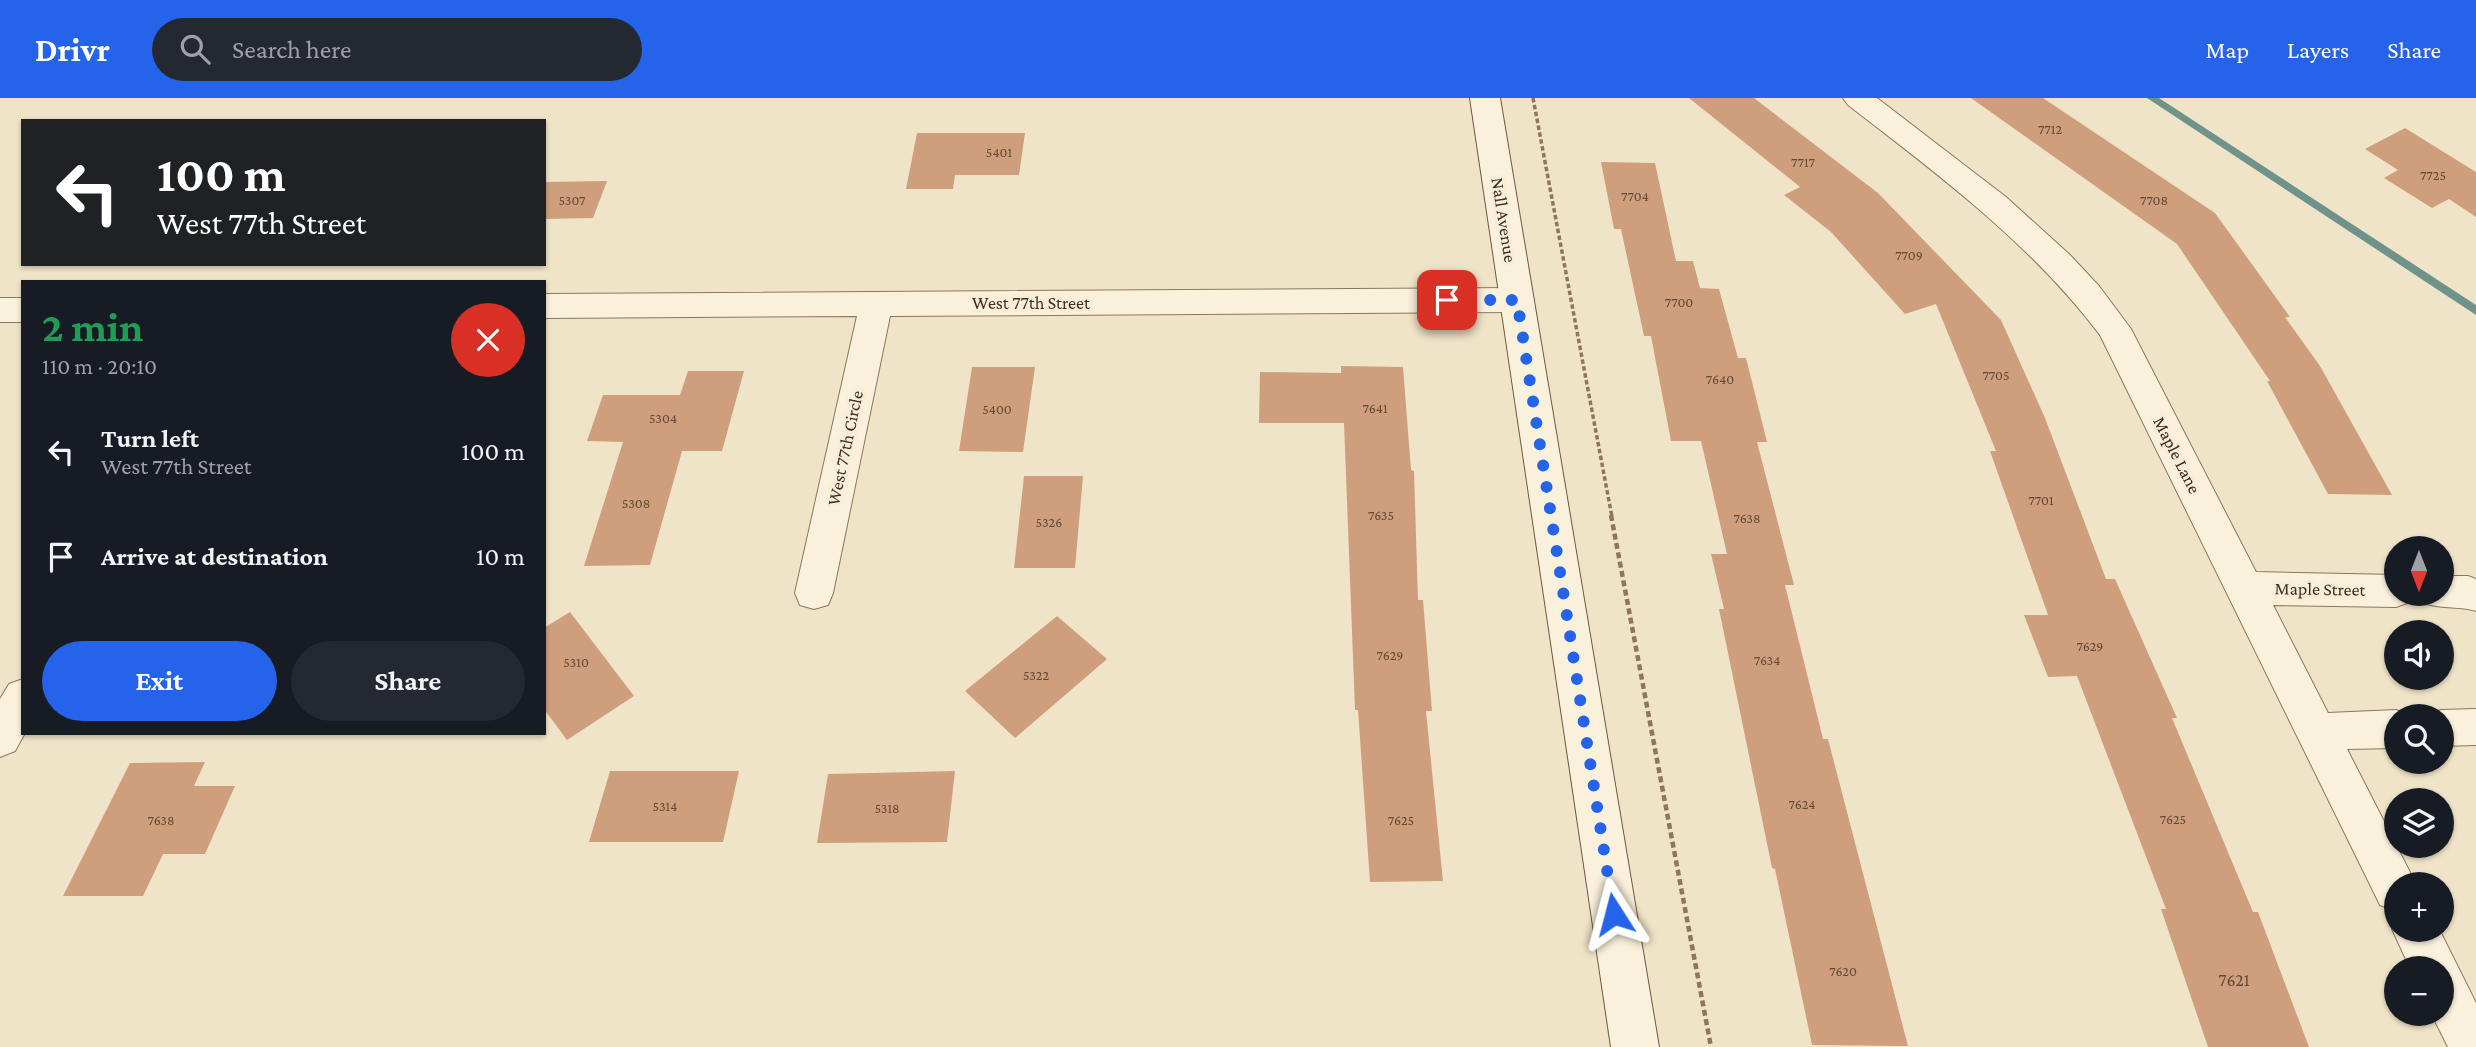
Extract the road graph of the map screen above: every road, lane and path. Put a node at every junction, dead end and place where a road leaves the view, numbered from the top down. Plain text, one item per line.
1 (1485, 98) edge
2 (1533, 98) edge
3 (1858, 98) edge
4 (1517, 300) junction
5 (876, 304) junction
6 (546, 306) edge
7 (0, 310) edge
8 (21, 310) edge
9 (2244, 588) junction
10 (2384, 591) edge
11 (814, 593) dead end
12 (2454, 593) edge
13 (2476, 595) edge
14 (21, 701) edge
15 (2476, 727) edge
16 (2454, 728) edge
17 (2384, 729) edge
18 (2318, 732) junction
19 (0, 738) edge
20 (2387, 872) edge
21 (2454, 1009) edge
22 (1635, 1047) edge
23 (1711, 1047) edge
24 (2473, 1047) edge

1 - 4 street, Nall Avenue
2 - 23 path
3 - 9 street, Maple Lane
4 - 5 street, West 77th Street
4 - 22 street, Nall Avenue
5 - 6 street, West 77th Street
5 - 11 street, West 77th Circle
7 - 8 street
9 - 10 street, Maple Street
9 - 18 street, Maple Lane
12 - 13 street
14 - 19 street
15 - 16 street
17 - 18 street
18 - 20 street, Maple Lane
21 - 24 street

